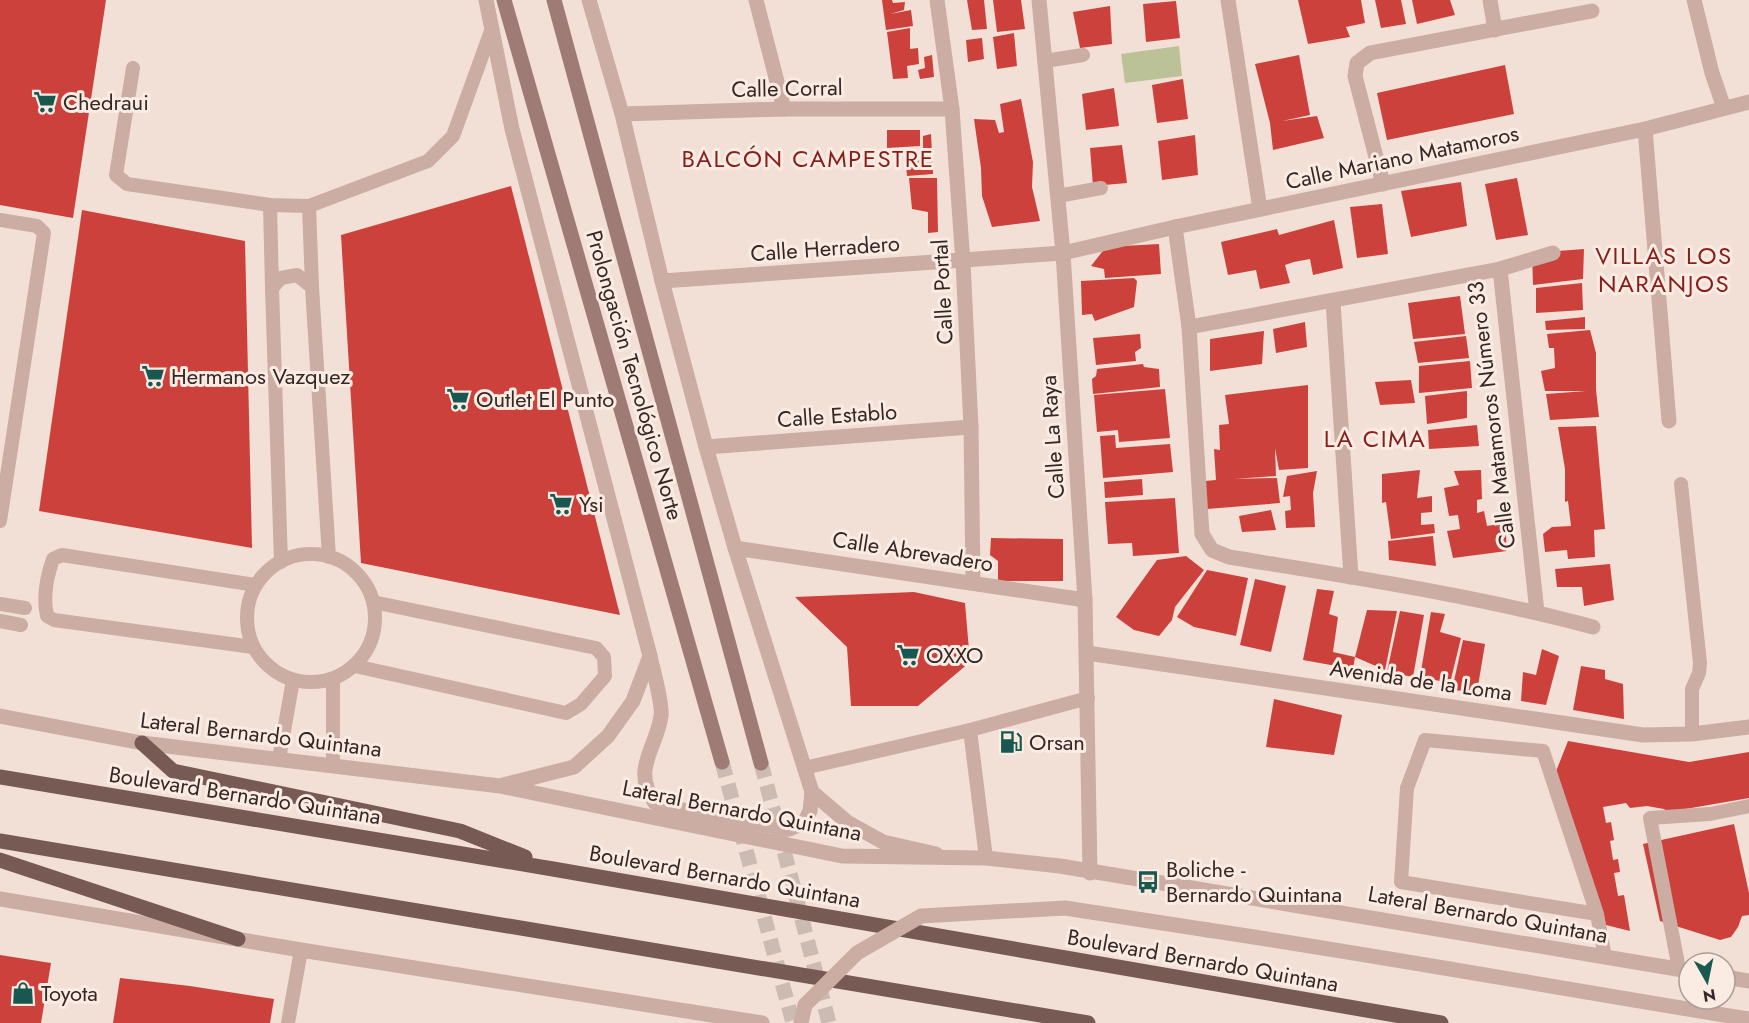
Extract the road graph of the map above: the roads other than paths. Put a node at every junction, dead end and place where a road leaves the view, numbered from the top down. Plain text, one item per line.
1 (486, 0) edge
2 (504, 0) edge
3 (554, 0) edge
4 (589, 0) edge
5 (756, 0) edge
6 (937, 0) edge
7 (1040, 0) edge
8 (1228, 0) edge
9 (1490, 0) edge
10 (1694, 0) edge
11 (1592, 11) dead end
12 (1495, 30) junction
13 (491, 31) junction
14 (1083, 55) dead end
15 (1045, 61) junction
16 (133, 68) dead end
17 (1749, 102) edge
18 (1724, 108) junction
19 (784, 109) junction
20 (952, 109) junction
21 (622, 114) junction
22 (1646, 129) junction
23 (1383, 184) junction
24 (1101, 188) dead end
25 (1058, 196) junction
26 (270, 205) junction
27 (309, 206) junction
28 (1260, 209) junction
29 (0, 220) edge
30 (1175, 227) junction
31 (1553, 252) dead end
32 (1063, 254) junction
33 (963, 262) junction
34 (1500, 269) junction
35 (662, 281) junction
36 (312, 287) junction
37 (272, 288) junction
38 (1333, 301) junction
39 (1189, 327) junction
40 (1669, 421) dead end
41 (971, 427) junction
42 (706, 447) junction
43 (1681, 484) dead end
44 (0, 521) edge
45 (735, 548) junction
46 (329, 557) junction
47 (280, 562) junction
48 (1351, 577) junction
49 (973, 583) junction
50 (256, 585) junction
51 (1085, 600) junction
52 (373, 602) junction
53 (0, 604) edge
54 (25, 608) dead end
55 (1536, 612) junction
56 (0, 621) edge
57 (21, 625) dead end
58 (1593, 627) dead end
59 (253, 647) junction
60 (1087, 653) junction
61 (650, 656) junction
62 (355, 666) junction
63 (333, 679) junction
64 (292, 680) junction
65 (1088, 698) junction
66 (4, 715) edge
67 (1749, 728) edge
68 (970, 730) junction
69 (1692, 734) junction
70 (141, 743) junction
71 (279, 759) junction
72 (722, 762) tunnel mouth
73 (761, 764) tunnel mouth
74 (333, 765) junction
75 (804, 768) junction
76 (0, 777) edge
77 (500, 786) junction
78 (812, 792) junction
79 (1749, 806) edge
80 (0, 841) edge
81 (957, 858) junction
82 (986, 858) junction
83 (0, 860) edge
84 (553, 869) junction
85 (1090, 873) junction
86 (0, 899) edge
87 (1597, 914) junction
88 (238, 939) junction
89 (301, 950) junction
90 (1680, 951) edge
91 (1605, 957) junction
92 (1677, 969) edge
93 (700, 1018) edge
94 (1749, 1019) edge
95 (288, 1023) edge
96 (762, 1023) edge
97 (801, 1023) edge
98 (1088, 1023) edge
99 (1441, 1023) edge

1 - 13 street
2 - 72 main road, Prolongación Tecnológico Norte
3 - 73 main road, Prolongación Tecnológico Norte
4 - 21 street
5 - 19 street
6 - 20 street, Calle Portal
7 - 15 street, Calle La Raya
8 - 28 street
9 - 12 street
10 - 18 street
11 - 12 street
12 - 23 street
13 - 27 lane
13 - 61 street
14 - 15 lane
15 - 25 street, Calle La Raya
16 - 26 lane
17 - 18 street, Calle Mariano Matamoros
18 - 22 street, Calle Mariano Matamoros
19 - 20 street, Calle Corral
19 - 21 street, Calle Corral
20 - 33 street, Calle Portal
21 - 35 street
22 - 23 street, Calle Mariano Matamoros
22 - 40 street
23 - 28 street, Calle Mariano Matamoros
24 - 25 lane
25 - 32 street, Calle La Raya
26 - 27 lane
26 - 37 lane
27 - 36 lane
28 - 30 street, Calle Mariano Matamoros
29 - 44 lane
30 - 32 street, Calle Mariano Matamoros
30 - 39 street
31 - 34 street
32 - 33 street, Calle Herradero
32 - 51 street, Calle La Raya
33 - 35 street, Calle Herradero
33 - 41 street, Calle Portal
34 - 38 street, Calle Matamoros Número 33
34 - 55 street, Calle Matamoros Número 33
35 - 42 street
36 - 37 lane
36 - 46 lane
37 - 47 lane
38 - 39 street, Calle Matamoros Número 33
38 - 48 street
39 - 48 street
41 - 42 street, Calle Establo
41 - 49 street, Calle Portal
42 - 45 street
43 - 69 lane
45 - 49 street, Calle Abrevadero
45 - 75 street
46 - 47 lane
46 - 52 lane
47 - 50 lane
48 - 55 street
49 - 51 street, Calle Abrevadero
50 - 59 lane
50 - 59 lane
51 - 60 street, Calle La Raya
52 - 62 lane
52 - 62 lane
53 - 54 lane
55 - 58 street
56 - 57 lane
59 - 64 lane
60 - 65 street, Calle La Raya
60 - 69 street, Avenida de la Loma
61 - 77 street
61 - 78 street
62 - 63 lane
63 - 64 lane
63 - 74 lane
64 - 71 lane
65 - 68 lane
65 - 85 street, Calle La Raya
66 - 70 street, Lateral Bernardo Quintana
67 - 69 street, Avenida de la Loma
68 - 75 lane
68 - 82 lane
70 - 71 street, Lateral Bernardo Quintana
70 - 84 main road
71 - 74 street, Lateral Bernardo Quintana
74 - 77 street, Lateral Bernardo Quintana
75 - 78 street
76 - 84 main road, Boulevard Bernardo Quintana
77 - 81 street, Lateral Bernardo Quintana
78 - 81 street
79 - 90 lane
80 - 98 main road
81 - 82 street, Lateral Bernardo Quintana
82 - 85 street, Lateral Bernardo Quintana
83 - 88 main road
84 - 99 main road, Boulevard Bernardo Quintana
85 - 91 street, Lateral Bernardo Quintana
86 - 88 street
87 - 87 lane
87 - 91 lane
88 - 89 street
89 - 93 street
89 - 95 lane
91 - 92 street, Lateral Bernardo Quintana
93 - 96 street
94 - 97 street, bridge

